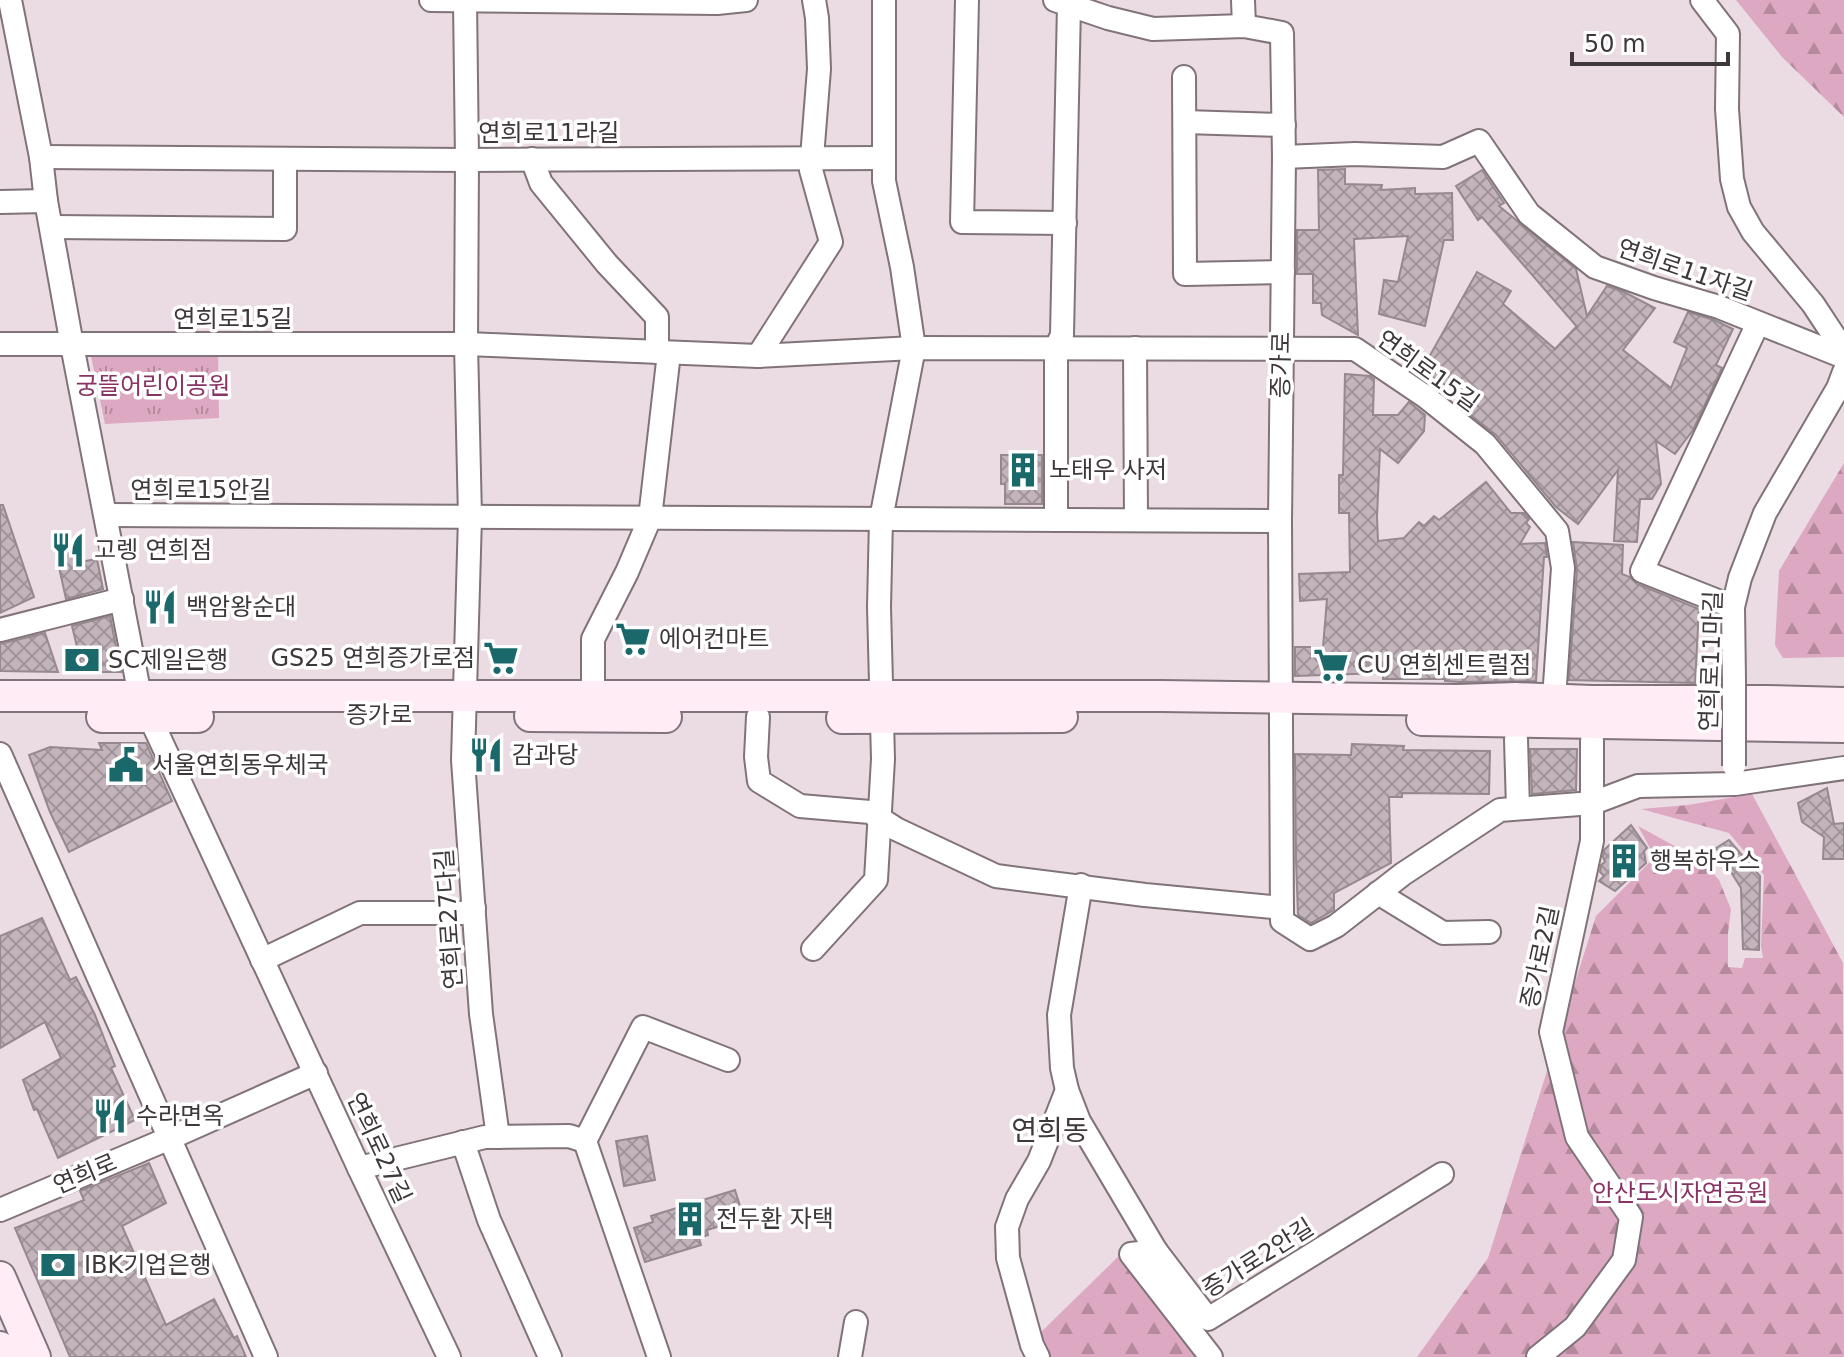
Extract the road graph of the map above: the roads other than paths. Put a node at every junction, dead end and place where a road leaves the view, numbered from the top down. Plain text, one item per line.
1 (10, 0) edge
2 (431, 0) edge
3 (465, 0) edge
4 (746, 0) edge
5 (814, 0) edge
6 (884, 0) edge
7 (967, 0) edge
8 (1243, 0) edge
9 (1702, 0) edge
10 (1062, 2) edge
11 (1244, 26) junction
12 (1184, 77) dead end
13 (1185, 122) junction
14 (1284, 125) junction
15 (41, 157) junction
16 (1284, 157) junction
17 (812, 158) junction
18 (884, 158) junction
19 (285, 159) junction
20 (532, 159) junction
21 (467, 160) junction
22 (46, 201) junction
23 (0, 202) edge
24 (1065, 223) junction
25 (52, 227) junction
26 (1283, 272) junction
27 (1758, 323) junction
28 (0, 344) edge
29 (466, 344) junction
30 (72, 345) junction
31 (914, 348) junction
32 (1056, 348) junction
33 (1135, 348) junction
34 (1282, 348) junction
35 (663, 352) junction
36 (1844, 354) edge
37 (758, 356) junction
38 (1844, 372) edge
39 (106, 515) junction
40 (470, 517) junction
41 (650, 518) junction
42 (881, 519) junction
43 (1056, 520) junction
44 (1136, 520) junction
45 (1280, 521) junction
46 (122, 599) junction
47 (1733, 607) junction
48 (0, 630) edge
49 (593, 695) junction
50 (0, 696) edge
51 (1554, 699) junction
52 (1844, 703) edge
53 (464, 706) junction
54 (145, 707) junction
55 (1280, 707) junction
56 (881, 708) junction
57 (0, 714) edge
58 (758, 717) junction
59 (1844, 727) edge
60 (1516, 739) dead end
61 (1592, 741) dead end
62 (0, 754) edge
63 (1844, 768) edge
64 (1734, 775) junction
65 (1593, 803) junction
66 (1518, 808) junction
67 (880, 818) junction
68 (1081, 885) junction
69 (1378, 893) junction
70 (474, 908) junction
71 (1282, 908) junction
72 (1489, 932) dead end
73 (813, 949) dead end
74 (262, 960) junction
75 (728, 1060) dead end
76 (316, 1073) junction
77 (1067, 1090) junction
78 (498, 1137) junction
79 (170, 1138) junction
80 (585, 1141) junction
81 (463, 1142) junction
82 (359, 1168) junction
83 (1442, 1174) dead end
84 (0, 1210) edge
85 (1156, 1251) junction
86 (0, 1277) edge
87 (856, 1322) dead end
88 (0, 1347) edge
89 (5, 1357) edge
90 (35, 1357) edge
91 (266, 1357) edge
92 (449, 1357) edge
93 (550, 1357) edge
94 (659, 1357) edge
95 (850, 1357) edge
96 (1038, 1357) edge
97 (1211, 1357) edge
98 (1538, 1357) edge

1 - 15 street
2 - 3 street
3 - 4 street
3 - 21 street
5 - 17 street
6 - 18 street
7 - 24 street
8 - 11 street
9 - 36 street
10 - 11 street
10 - 24 street
11 - 14 street, 증가로
12 - 13 street
13 - 14 street
13 - 26 street
14 - 16 street, 증가로
15 - 19 street, 연희로11라길
15 - 22 street
16 - 26 street, 증가로
16 - 27 street, 연희로11자길
17 - 18 street, 연희로11라길
17 - 20 street, 연희로11라길
17 - 37 street
18 - 31 street
19 - 21 street, 연희로11라길
19 - 25 street
20 - 21 street, 연희로11라길
20 - 35 street
21 - 29 street
22 - 23 street
22 - 25 street
24 - 32 street
25 - 30 street
26 - 34 street, 증가로
27 - 36 street
27 - 47 street, 연희로11자길
28 - 30 street, 연희로15길
29 - 30 street, 연희로15길
29 - 35 street, 연희로15길
29 - 40 street
30 - 39 street, 연희로15안길
31 - 32 street, 연희로15길
31 - 37 street, 연희로15길
31 - 42 street
32 - 33 street, 연희로15길
32 - 43 street
33 - 34 street, 연희로15길
33 - 44 street
34 - 45 street, 증가로
34 - 51 street, 연희로15길
35 - 37 street, 연희로15길
35 - 41 street
38 - 47 street, 연희로11마길
39 - 40 street, 연희로15안길
39 - 46 street
40 - 41 street, 연희로15안길
40 - 53 street
41 - 42 street, 연희로15안길
41 - 49 street
42 - 43 street, 연희로15안길
42 - 56 street
43 - 44 street, 연희로15안길
44 - 45 street, 연희로15안길
45 - 55 street, 증가로
46 - 48 street
46 - 54 street
47 - 64 street, 연희로11마길, bridge
49 - 53 main road, 증가로
49 - 56 main road, 증가로
50 - 54 main road, 증가로
51 - 52 main road, 증가로
51 - 55 main road, 증가로
53 - 54 main road, 증가로
53 - 58 main road, 증가로
53 - 70 street, 연희로27다길
54 - 57 main road, 증가로
54 - 74 street, 연희로27길
55 - 56 main road, 증가로
55 - 59 main road, 증가로
55 - 71 street, 증가로
56 - 58 main road, 증가로
56 - 67 street
58 - 67 street
60 - 66 street
61 - 65 street, 증가로2길
62 - 79 street
63 - 64 street
64 - 65 street
65 - 66 street
65 - 98 street, 증가로2길
66 - 69 street
67 - 68 street
67 - 73 street
68 - 71 street
68 - 77 street, 증가로2안길
69 - 71 street
69 - 72 street
70 - 74 street
70 - 78 street, 연희로27다길
74 - 76 street, 연희로27길
75 - 80 street
76 - 79 street, 연희로
76 - 82 street, 연희로27길
77 - 85 street, 증가로2안길
77 - 96 street
78 - 80 street
78 - 81 street
79 - 84 street, 연희로
79 - 91 street
80 - 94 street
81 - 82 street
81 - 93 street
82 - 92 street, 연희로27길
83 - 85 street, 증가로2안길
85 - 97 street
86 - 90 main road
87 - 95 street
88 - 89 main road

